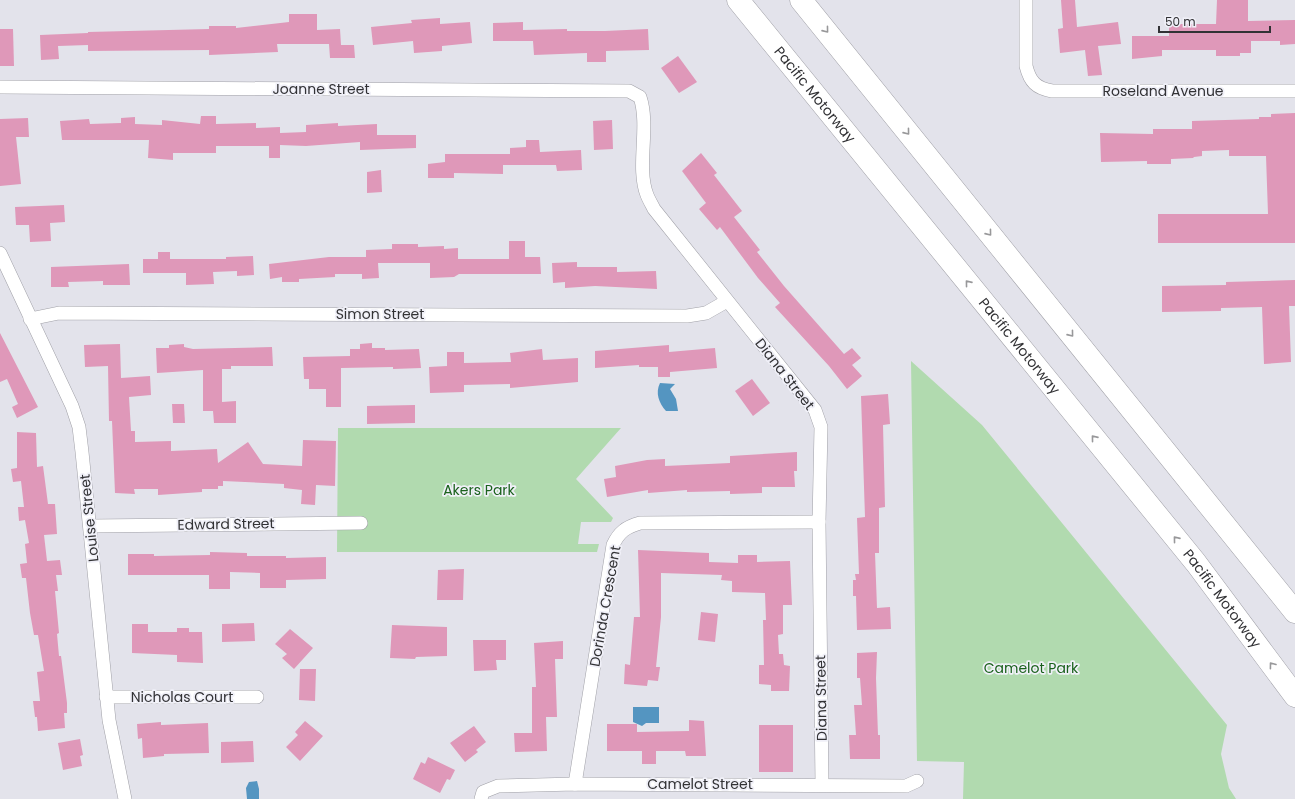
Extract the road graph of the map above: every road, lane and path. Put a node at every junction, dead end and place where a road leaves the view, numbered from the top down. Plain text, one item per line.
1 (738, 0) edge
2 (801, 0) edge
3 (1026, 0) edge
4 (0, 87) edge
5 (1295, 91) edge
6 (640, 97) joint
7 (0, 253) edge
8 (727, 302) junction
9 (30, 319) junction
10 (819, 522) junction
11 (361, 523) dead end
12 (91, 526) junction
13 (1295, 612) edge
14 (1295, 696) edge
15 (106, 697) junction
16 (257, 697) dead end
17 (916, 781) dead end
18 (575, 784) junction
19 (822, 785) junction
20 (482, 795) edge
21 (125, 799) edge

14 -> 1 highway, Pacific Motorway
2 -> 13 highway
3 - 5 street, Roseland Avenue
4 - 6 street, Joanne Street
6 - 8 street, Diana Street
7 - 9 street, Louise Street
8 - 9 street, Simon Street
8 - 10 street, Diana Street
9 - 12 street, Louise Street
10 - 18 street, Dorinda Crescent
10 - 19 street, Diana Street
11 - 12 street, Edward Street
12 - 15 street, Louise Street
15 - 16 street, Nicholas Court
15 - 21 street, Louise Street
17 - 19 street, Camelot Street
18 - 19 street, Camelot Street
18 - 20 street, Camelot Street

